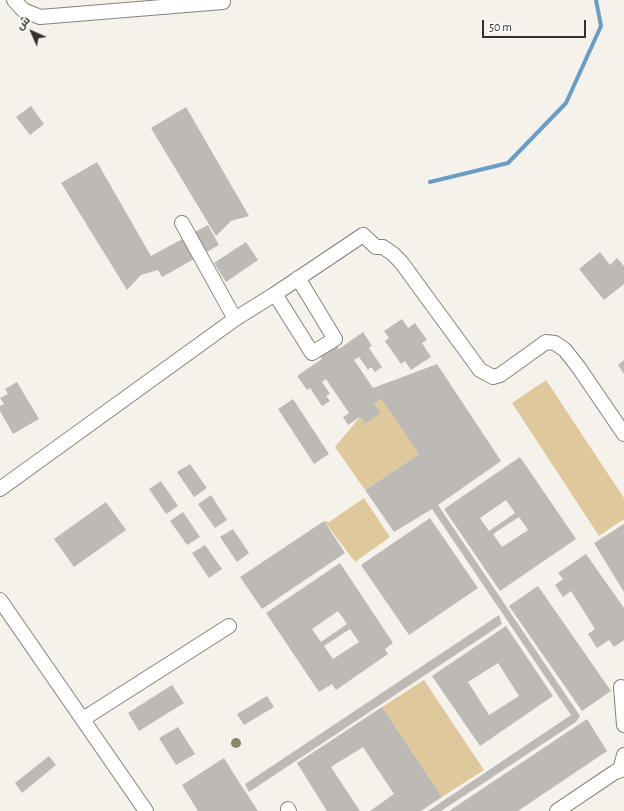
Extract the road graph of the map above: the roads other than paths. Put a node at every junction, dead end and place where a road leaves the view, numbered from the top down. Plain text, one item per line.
1 (14, 0) edge
2 (223, 2) dead end
3 (182, 223) dead end
4 (298, 278) junction
5 (275, 294) junction
6 (235, 319) junction
7 (624, 434) edge
8 (0, 489) edge
9 (0, 600) edge
10 (229, 626) dead end
11 (621, 687) dead end
12 (83, 719) junction
13 (624, 725) edge
14 (624, 755) edge
15 (622, 770) edge
16 (146, 811) edge
17 (557, 811) edge

1 - 2 street
3 - 6 street
4 - 5 street
4 - 5 street
4 - 7 street
5 - 6 street
6 - 8 street
9 - 12 street
10 - 12 street
11 - 13 street
12 - 16 street
14 - 15 street
15 - 17 street

